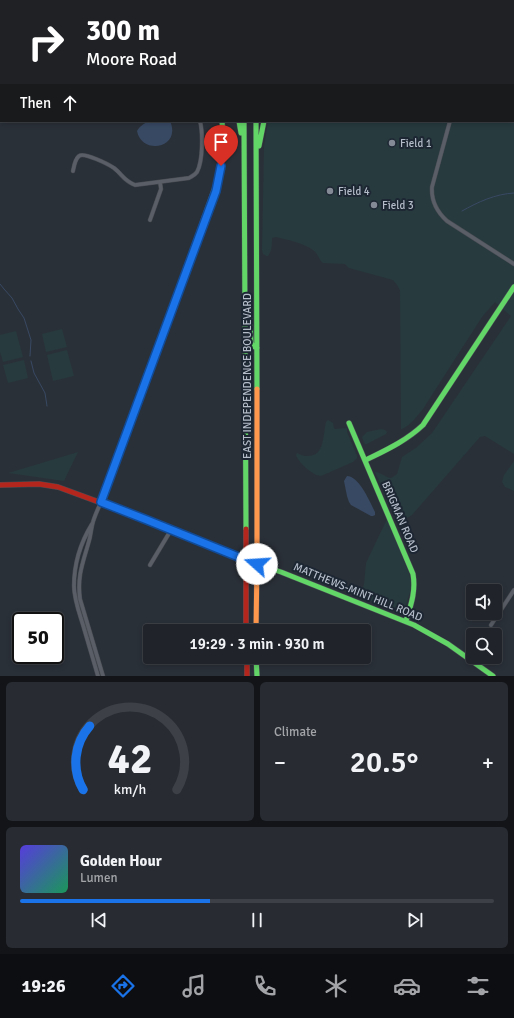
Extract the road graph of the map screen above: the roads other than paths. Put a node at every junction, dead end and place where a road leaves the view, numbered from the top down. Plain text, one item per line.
1 (200, 122) edge
2 (222, 122) edge
3 (239, 122) edge
4 (244, 122) edge
5 (256, 122) edge
6 (264, 122) edge
7 (450, 122) edge
8 (244, 151) junction
9 (256, 164) junction
10 (73, 171) dead end
11 (160, 182) junction
12 (150, 220) dead end
13 (514, 264) edge
14 (514, 287) edge
15 (244, 291) junction
16 (257, 348) junction
17 (350, 423) dead end
18 (366, 460) junction
19 (0, 485) edge
20 (101, 502) junction
21 (94, 521) junction
22 (171, 530) junction
23 (246, 560) junction
24 (257, 564) junction
25 (150, 565) dead end
26 (514, 590) edge
27 (406, 621) junction
28 (246, 624) edge
29 (256, 624) edge
30 (491, 625) dead end
31 (246, 664) edge
32 (256, 664) edge
33 (98, 676) edge
34 (103, 676) edge
35 (247, 676) edge
36 (257, 676) edge
37 (494, 676) edge

1 - 11 street
2 - 20 main road
3 - 8 main road
4 - 8 main road, EAST INDEPENDENCE BOULEVARD
5 - 9 main road, EAST INDEPENDENCE BOULEVARD
6 - 9 main road
7 - 13 street
8 - 15 main road, EAST INDEPENDENCE BOULEVARD
9 - 16 main road, EAST INDEPENDENCE BOULEVARD
10 - 11 street
11 - 12 street
14 - 18 main road
15 - 16 main road
15 - 23 main road, EAST INDEPENDENCE BOULEVARD
16 - 24 main road, EAST INDEPENDENCE BOULEVARD
17 - 18 main road, BRIGMAN ROAD
18 - 27 main road, BRIGMAN ROAD
19 - 20 main road, MATTHEWS-MINT HILL ROAD
20 - 21 street
20 - 22 main road, MATTHEWS-MINT HILL ROAD
21 - 33 street
21 - 34 street
22 - 23 main road, MATTHEWS-MINT HILL ROAD
22 - 25 street
23 - 24 main road, MATTHEWS-MINT HILL ROAD
23 - 28 main road, EAST INDEPENDENCE BOULEVARD
24 - 27 main road, MATTHEWS-MINT HILL ROAD
24 - 29 main road, EAST INDEPENDENCE BOULEVARD
26 - 30 street
27 - 37 main road, MATTHEWS-MINT HILL ROAD
31 - 35 main road
32 - 36 main road

